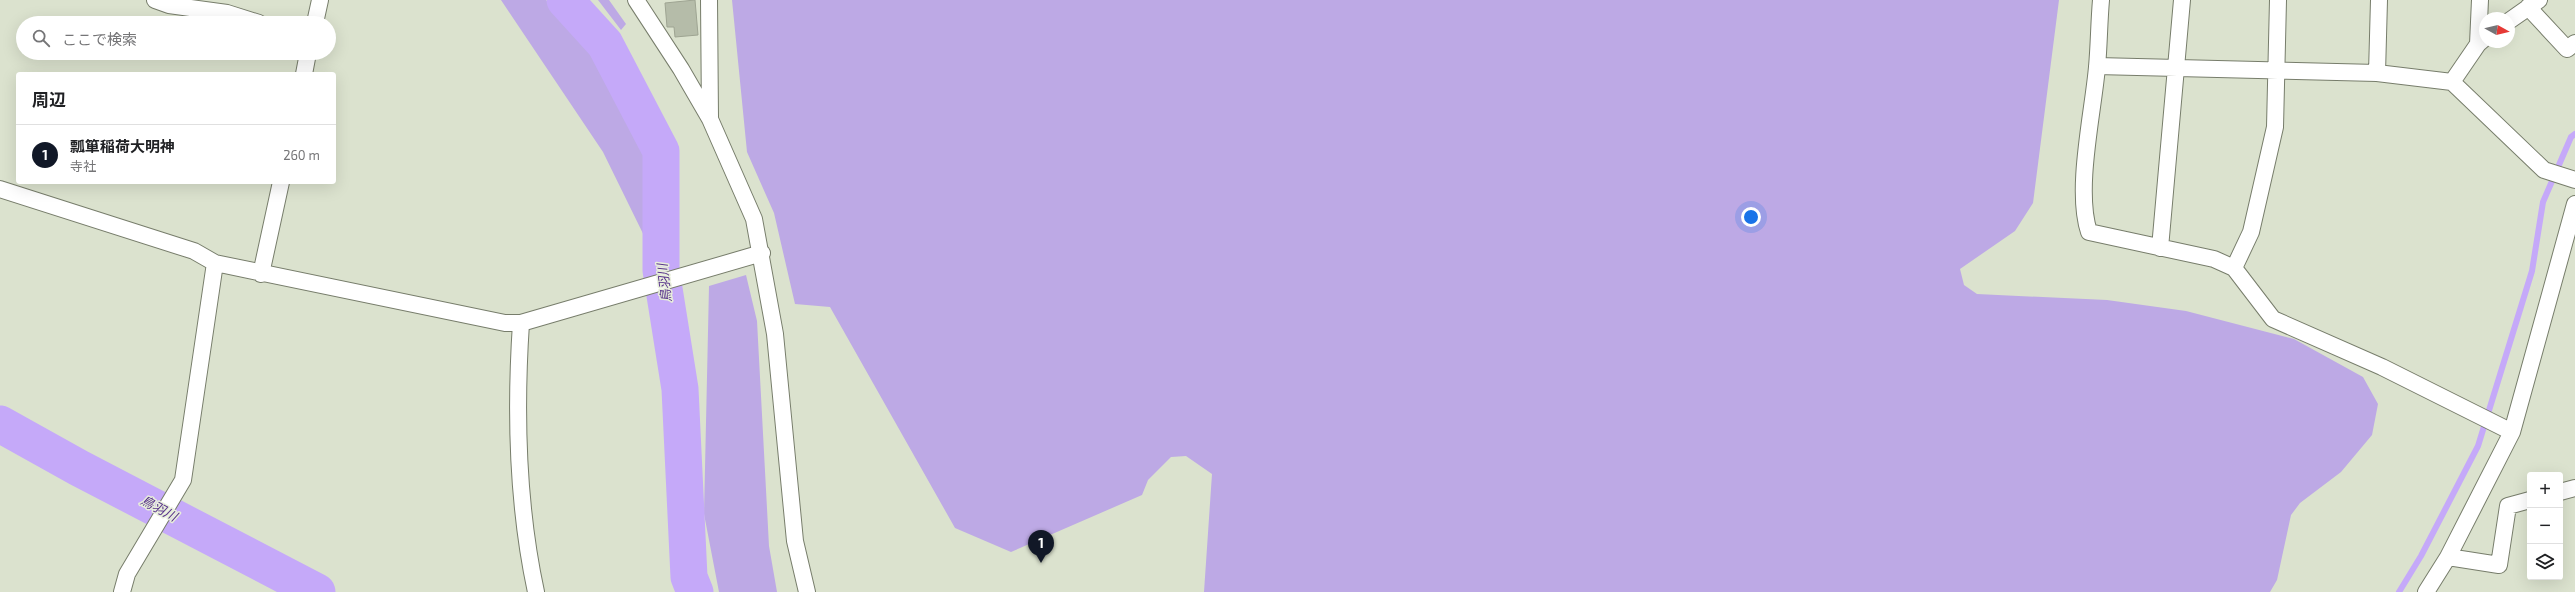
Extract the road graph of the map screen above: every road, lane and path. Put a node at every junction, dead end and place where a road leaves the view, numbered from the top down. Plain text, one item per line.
1 (155, 0) edge
2 (320, 0) edge
3 (636, 0) edge
4 (709, 0) edge
5 (2102, 0) edge
6 (2182, 0) edge
7 (2278, 0) edge
8 (2379, 0) edge
9 (2480, 0) edge
10 (2533, 4) edge
11 (2480, 12) edge
12 (237, 16) edge
13 (317, 16) edge
14 (2515, 17) edge
15 (2575, 43) edge
16 (2479, 44) edge
17 (307, 60) edge
18 (2097, 66) junction
19 (2176, 67) junction
20 (2276, 70) junction
21 (304, 72) edge
22 (2377, 73) junction
23 (2452, 82) junction
24 (710, 119) junction
25 (2575, 180) edge
26 (281, 184) edge
27 (0, 189) edge
28 (2575, 204) edge
29 (2160, 248) junction
30 (759, 254) junction
31 (215, 263) junction
32 (2234, 268) junction
33 (261, 274) junction
34 (521, 324) junction
35 (2512, 432) junction
36 (2575, 488) edge
37 (2563, 491) edge
38 (2527, 501) edge
39 (2448, 557) junction
40 (122, 592) edge
41 (536, 592) edge
42 (807, 592) edge
43 (2426, 592) edge

1 - 12 street
2 - 13 street
3 - 24 street
4 - 24 street
5 - 18 street
6 - 19 street
7 - 20 street
8 - 22 street
9 - 11 street
10 - 14 street
10 - 15 street
16 - 23 street
17 - 21 street
18 - 19 street
18 - 29 street
19 - 20 street
19 - 29 street
20 - 22 street
20 - 32 street
22 - 23 street
23 - 25 street
24 - 30 street
26 - 33 street
27 - 31 street
28 - 35 street
29 - 32 street
30 - 34 street
30 - 42 street
31 - 33 street
31 - 40 street
32 - 35 street
33 - 34 street
34 - 41 street
35 - 39 street
36 - 37 street
38 - 39 street
39 - 43 street

